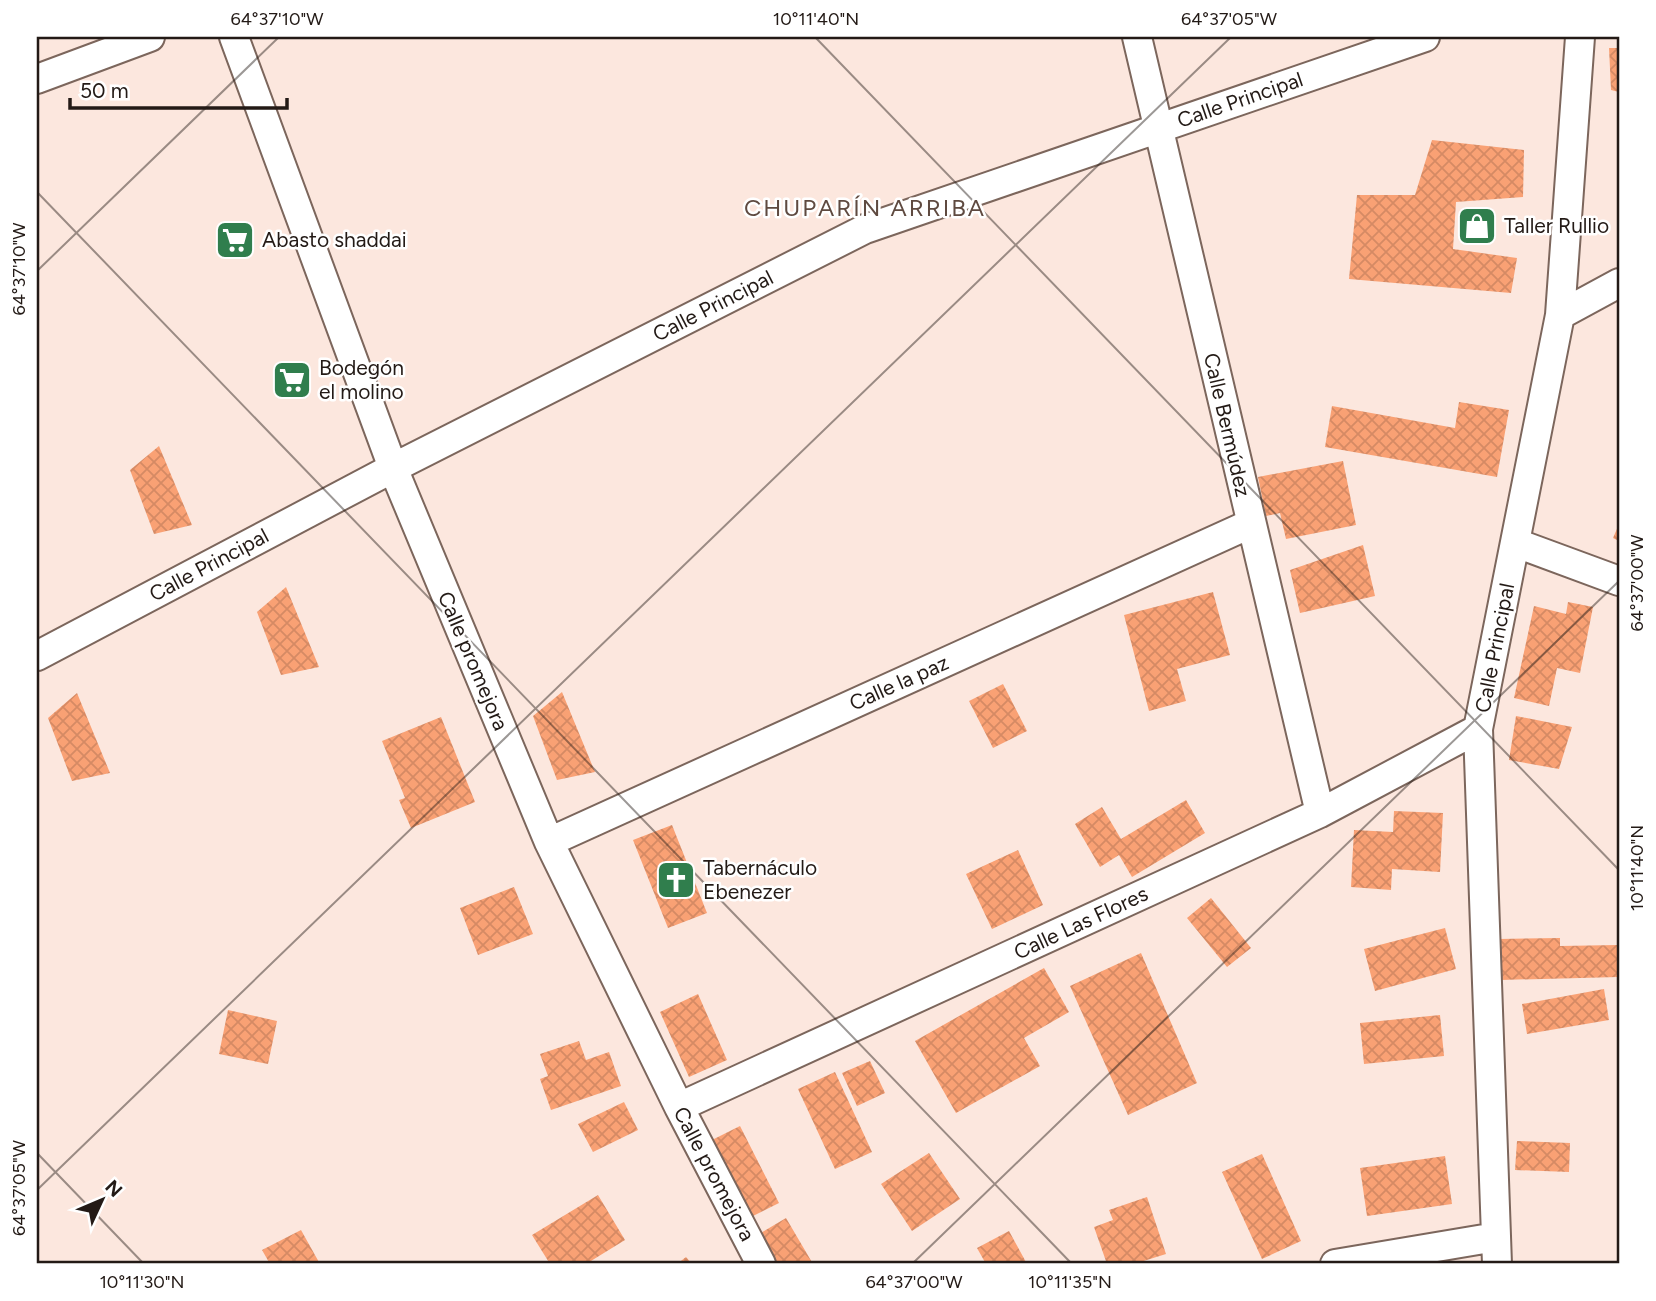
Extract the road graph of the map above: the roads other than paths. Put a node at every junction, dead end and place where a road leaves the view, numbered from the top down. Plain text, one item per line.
1 (150, 37) edge
2 (234, 37) edge
3 (1137, 37) edge
4 (1580, 37) edge
5 (1411, 39) edge
6 (37, 79) edge
7 (1158, 128) junction
8 (1619, 284) edge
9 (1560, 315) junction
10 (393, 468) junction
11 (1250, 524) junction
12 (1516, 543) junction
13 (1619, 581) edge
14 (37, 656) edge
15 (1478, 729) junction
16 (1320, 813) junction
17 (549, 842) junction
18 (678, 1107) junction
19 (1497, 1250) edge
20 (761, 1264) edge
21 (1335, 1264) edge

1 - 6 street
2 - 10 street, Calle promejora
3 - 7 street, Calle Bermúdez
4 - 9 street, Calle Principal
5 - 7 street, Calle Principal
7 - 10 street, Calle Principal
7 - 11 street, Calle Bermúdez
8 - 9 street
9 - 12 street, Calle Principal
10 - 14 street, Calle Principal
10 - 17 street, Calle promejora
11 - 16 street, Calle Bermúdez
11 - 17 street, Calle la paz
12 - 13 street
12 - 15 street, Calle Principal
15 - 16 street, Calle Las Flores
15 - 19 street, Calle Principal
16 - 18 street, Calle Las Flores
17 - 18 street, Calle promejora
18 - 20 street, Calle promejora
19 - 21 street

